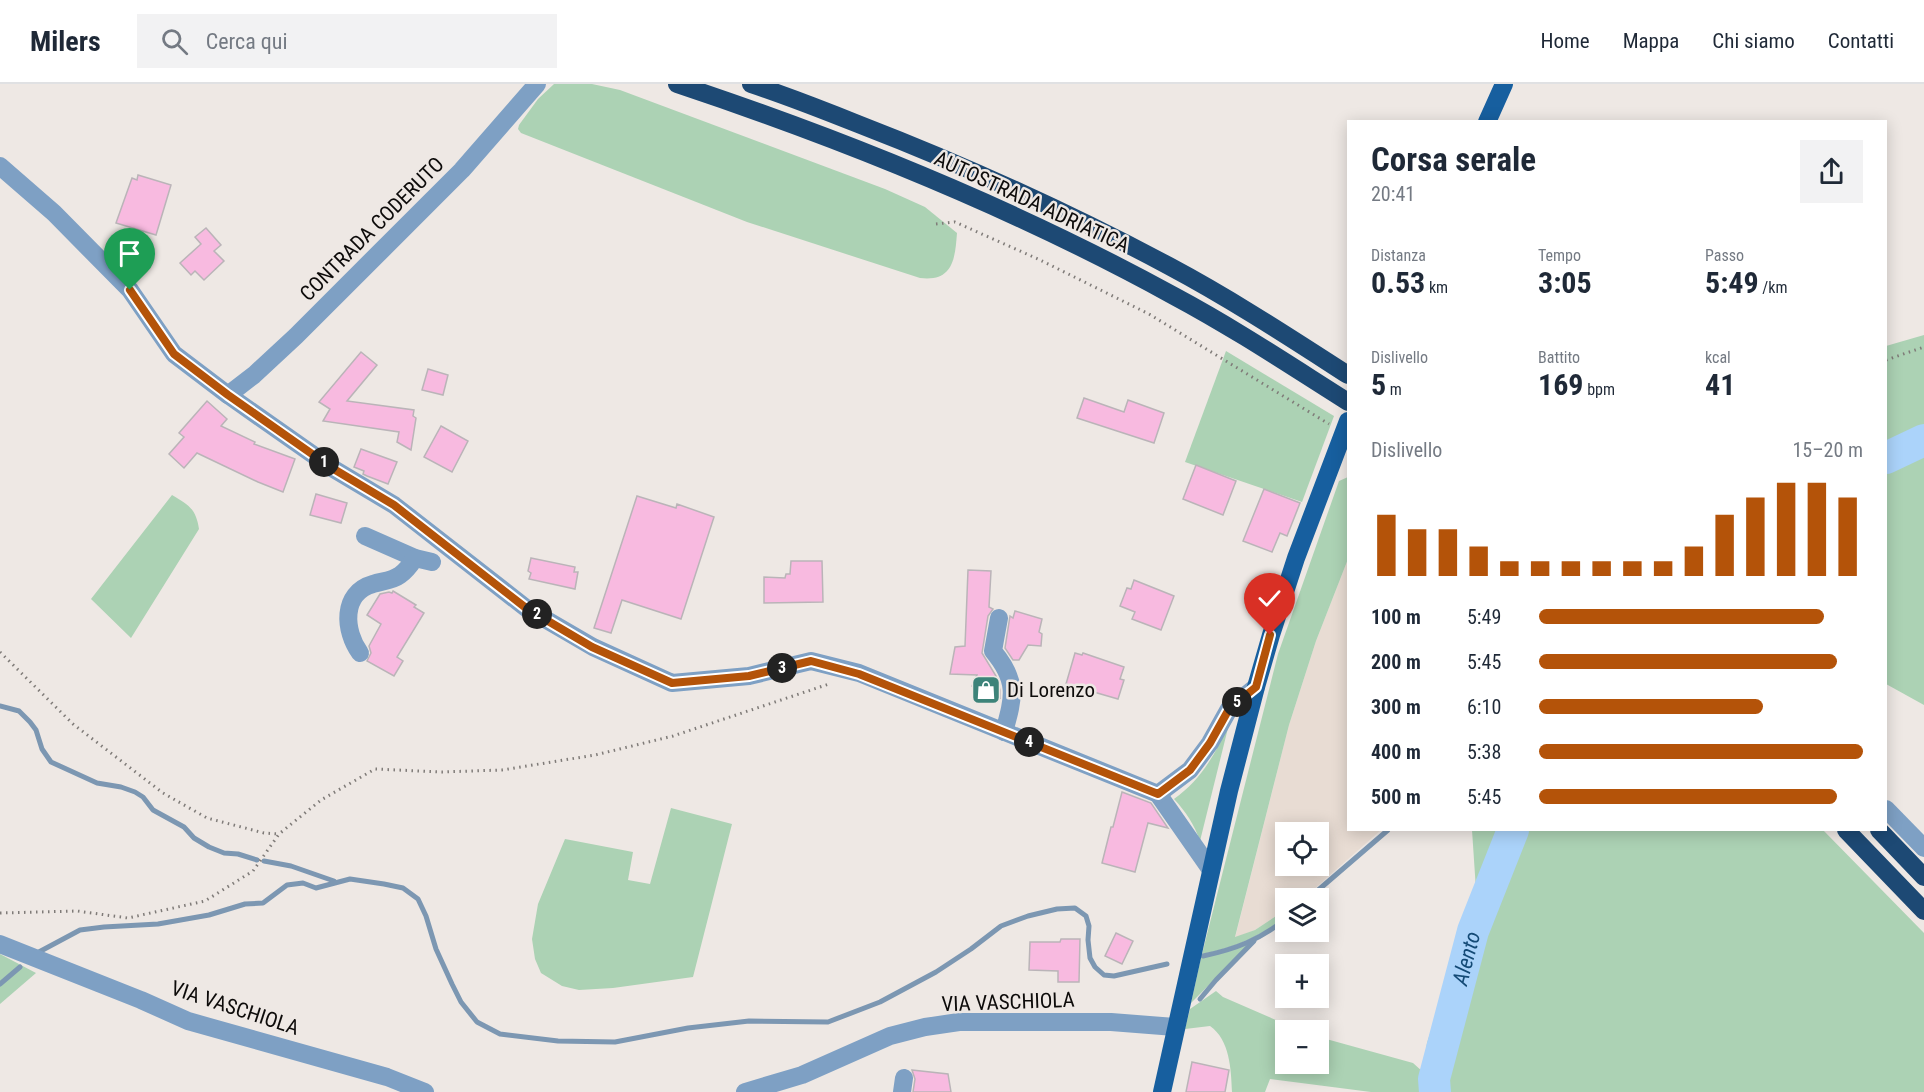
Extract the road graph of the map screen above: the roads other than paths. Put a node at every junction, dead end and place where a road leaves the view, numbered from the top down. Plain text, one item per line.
1 (537, 84) edge
2 (677, 84) edge
3 (751, 84) edge
4 (1503, 84) edge
5 (1487, 120) edge
6 (0, 166) edge
7 (1347, 374) edge
8 (228, 395) junction
9 (1347, 401) edge
10 (1347, 428) edge
11 (1341, 456) edge
12 (365, 536) dead end
13 (999, 618) dead end
14 (360, 654) dead end
15 (1256, 687) junction
16 (1004, 732) junction
17 (1158, 794) junction
18 (1887, 810) edge
19 (1847, 831) edge
20 (1880, 831) edge
21 (1924, 848) edge
22 (1211, 870) junction
23 (1924, 877) edge
24 (1924, 911) edge
25 (0, 944) edge
26 (1175, 1027) junction
27 (425, 1092) edge
28 (745, 1092) edge
29 (1162, 1092) edge

1 - 8 street, CONTRADA CODERUTO
2 - 9 highway, AUTOSTRADA ADRIATICA
3 - 7 highway, AUTOSTRADA ADRIATICA
4 - 5 main road
6 - 8 street
8 - 16 street
10 - 11 main road
11 - 15 main road
12 - 14 street
13 - 16 street
15 - 17 street
15 - 22 main road
16 - 17 street
17 - 22 street
18 - 21 street
19 - 24 highway
20 - 23 highway
22 - 26 main road
25 - 27 street, VIA VASCHIOLA
26 - 28 street, VIA VASCHIOLA
26 - 29 main road

